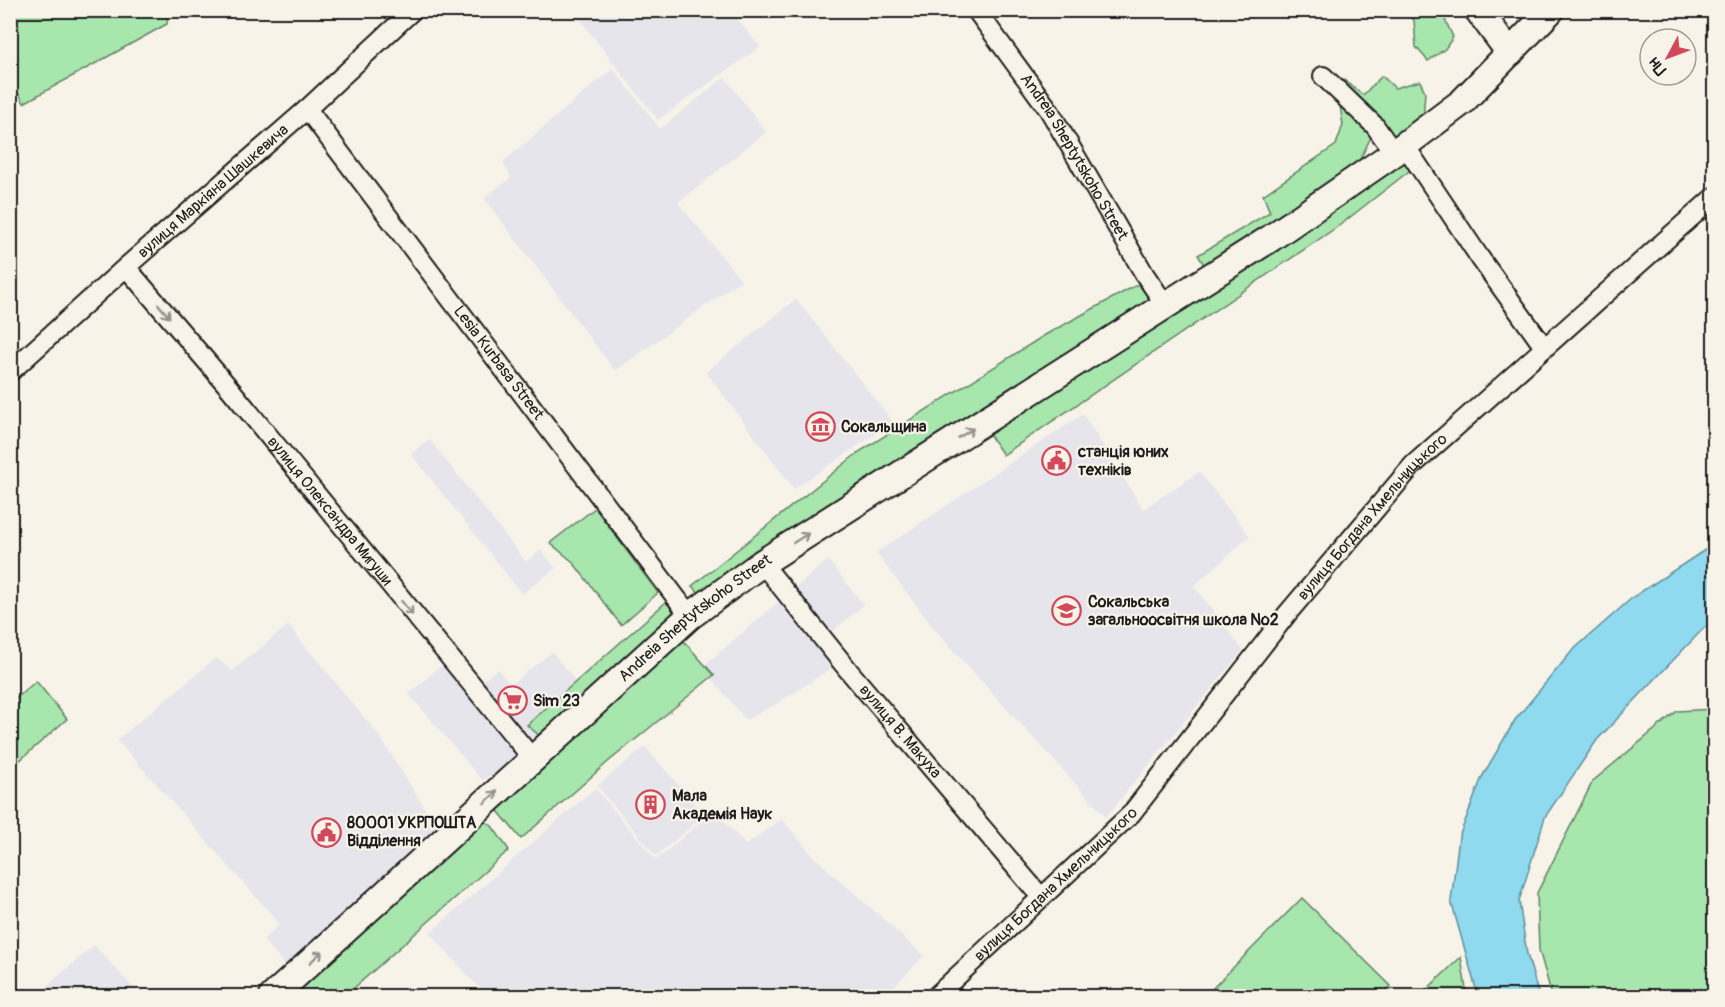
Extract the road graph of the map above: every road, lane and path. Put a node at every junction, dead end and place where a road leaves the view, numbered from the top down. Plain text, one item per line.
1 (976, 10) edge
2 (1478, 10) edge
3 (1551, 10) edge
4 (405, 13) edge
5 (1510, 53) junction
6 (1323, 76) dead end
7 (307, 109) junction
8 (1399, 148) junction
9 (1714, 197) edge
10 (126, 267) junction
11 (1166, 306) junction
12 (1544, 347) junction
13 (10, 372) edge
14 (762, 563) junction
15 (690, 616) junction
16 (532, 758) junction
17 (1041, 897) junction
18 (273, 996) edge
19 (936, 996) edge

1 - 11 street, Andreia Sheptytskoho Street
2 - 5 street
3 - 5 street, Andreia Sheptytskoho Street
4 - 7 street, вулиця Маркіяна Шашкевича
5 - 8 street, Andreia Sheptytskoho Street
6 - 8 street
7 - 10 street, вулиця Маркіяна Шашкевича
7 - 15 street, Lesia Kurbasa Street
8 - 11 street, Andreia Sheptytskoho Street
8 - 12 street
9 - 12 street, вулиця Богдана Хмельницького
10 - 13 street, вулиця Маркіяна Шашкевича
10 -> 16 street, вулиця Олександра Мигуши
14 -> 11 street, Andreia Sheptytskoho Street
12 - 17 street, вулиця Богдана Хмельницького
14 - 15 street, Andreia Sheptytskoho Street
14 - 17 street, вулиця В. Макуха
15 - 16 street, Andreia Sheptytskoho Street
18 -> 16 street, Andreia Sheptytskoho Street
17 - 19 street, вулиця Богдана Хмельницького

